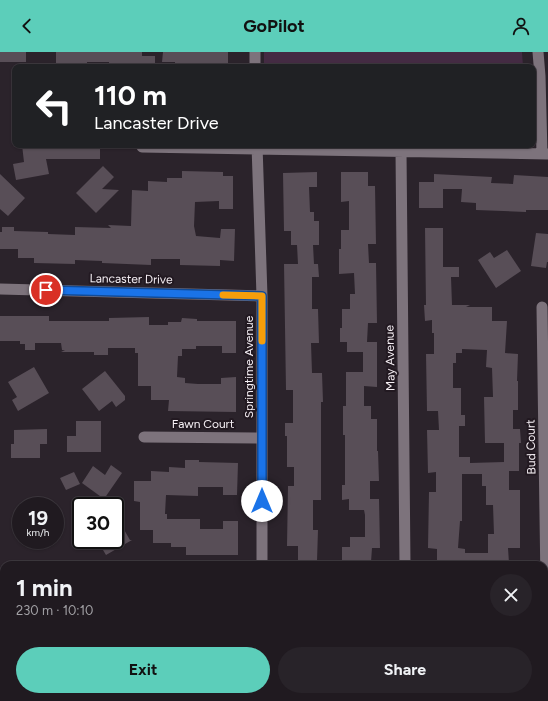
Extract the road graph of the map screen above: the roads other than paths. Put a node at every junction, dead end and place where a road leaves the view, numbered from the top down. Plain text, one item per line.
1 (255, 52) edge
2 (538, 52) edge
3 (255, 64) edge
4 (257, 148) edge
5 (329, 148) edge
6 (401, 150) junction
7 (545, 154) edge
8 (0, 289) edge
9 (262, 296) junction
10 (542, 308) dead end
11 (144, 437) dead end
12 (262, 438) junction
13 (262, 561) edge
14 (405, 561) edge
15 (546, 561) edge

1 - 3 street
2 - 7 street
4 - 9 street, Springtime Avenue
5 - 6 street
6 - 7 street
6 - 14 street, May Avenue
8 - 9 street, Lancaster Drive
9 - 12 street, Springtime Avenue
10 - 15 street, Bud Court
11 - 12 street, Fawn Court
12 - 13 street, Springtime Avenue

